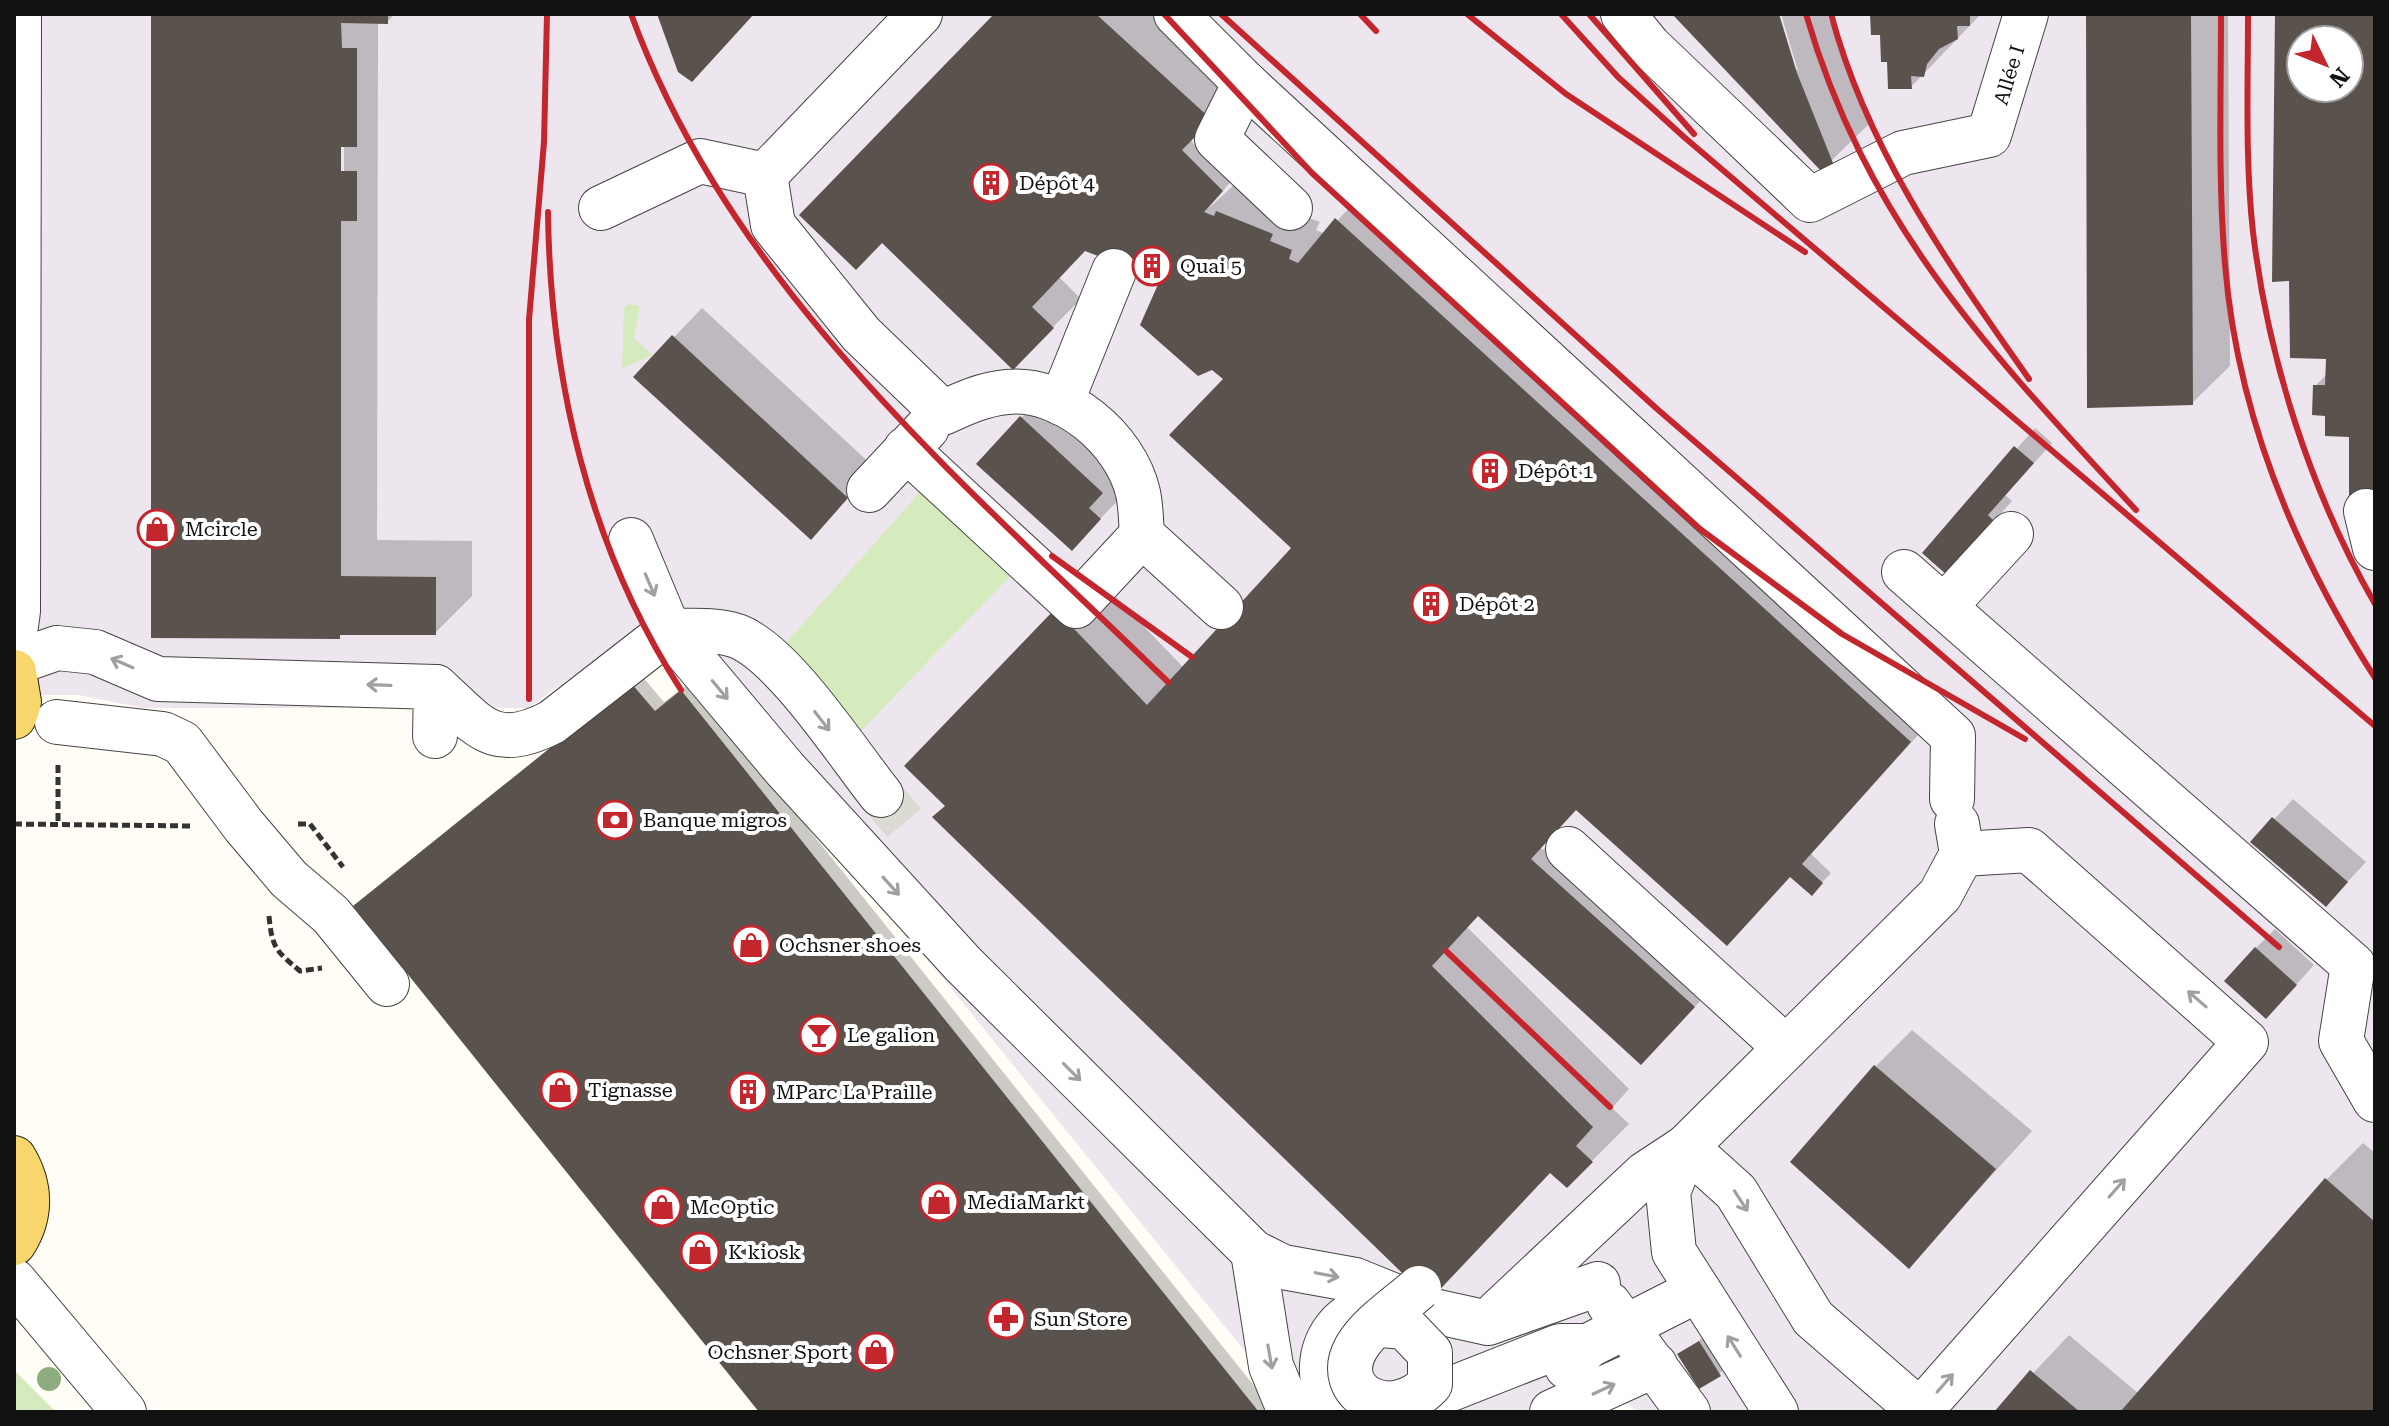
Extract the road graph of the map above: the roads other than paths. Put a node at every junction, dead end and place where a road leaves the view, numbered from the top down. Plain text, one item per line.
1 (19, 14) edge
2 (920, 14) edge
3 (1176, 14) edge
4 (1623, 14) edge
5 (2026, 14) edge
6 (1245, 83) junction
7 (765, 175) junction
8 (601, 208) dead end
9 (1290, 208) dead end
10 (1114, 271) dead end
11 (1061, 403) junction
12 (943, 413) junction
13 (906, 449) junction
14 (869, 490) dead end
15 (2011, 534) dead end
16 (1142, 535) junction
17 (631, 540) dead end
18 (1904, 572) dead end
19 (1221, 607) dead end
20 (1944, 607) junction
21 (669, 631) junction
22 (14, 640) edge
23 (14, 663) edge
24 (14, 672) edge
25 (436, 687) junction
26 (14, 717) edge
27 (57, 722) dead end
28 (435, 736) dead end
29 (881, 795) tunnel mouth
30 (1568, 849) dead end
31 (1962, 854) junction
32 (387, 984) dead end
33 (1786, 1048) junction
34 (2375, 1100) edge
35 (1686, 1147) junction
36 (14, 1158) edge
37 (1600, 1218) junction
38 (14, 1243) edge
39 (1253, 1252) junction
40 (14, 1281) edge
41 (1598, 1284) junction
42 (1698, 1290) junction
43 (1488, 1323) junction
44 (1608, 1338) junction
45 (1655, 1365) junction
46 (1528, 1388) edge
47 (124, 1412) edge
48 (1290, 1412) edge
49 (1333, 1412) edge
50 (1344, 1412) edge
51 (1440, 1412) edge
52 (1462, 1412) edge
53 (1688, 1412) edge
54 (1776, 1412) edge

1 - 22 street
2 - 7 street
3 - 6 street
4 - 5 street, Allée I
6 - 9 street
6 - 31 street
7 - 8 street
7 - 12 street
10 - 11 street
11 - 12 street
11 - 16 street
12 - 13 street
13 - 14 street
13 - 16 street
15 - 20 street
16 - 19 street
17 -> 21 street
18 - 20 street
20 - 34 street
21 - 25 street
21 -> 29 street
21 -> 39 street
25 -> 23 street
24 - 26 main road
25 - 28 street
27 - 32 street
30 - 33 street
31 - 33 street
35 -> 31 street
33 - 35 street
35 - 37 street
35 - 42 street
36 - 38 main road
37 - 41 street
37 - 43 street
39 -> 43 street
39 -> 48 street
40 - 47 street
41 - 43 street
41 - 44 street
42 - 44 street
54 -> 42 street
44 - 45 street
44 - 46 street
46 -> 45 street
45 - 53 street
46 - 50 street, bridge
46 - 52 street
49 - 51 street

